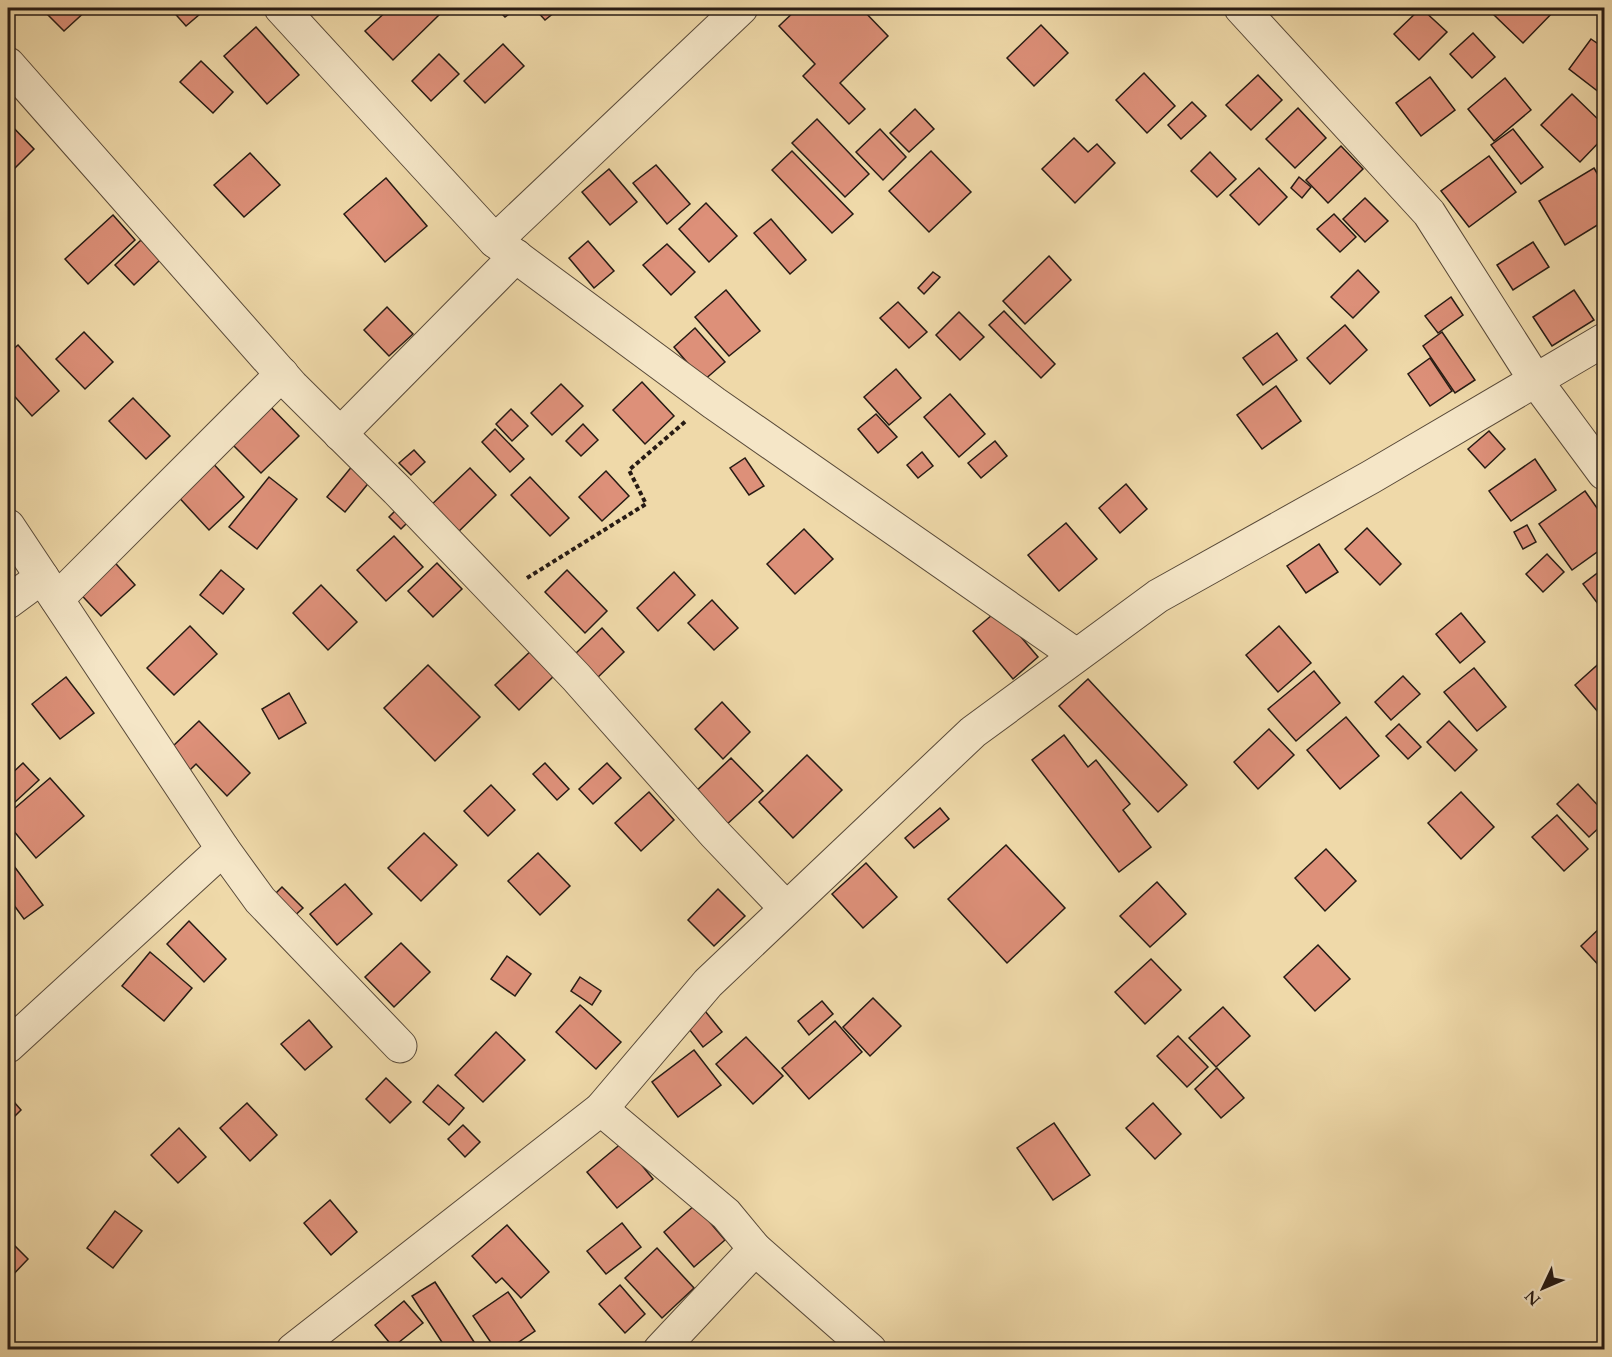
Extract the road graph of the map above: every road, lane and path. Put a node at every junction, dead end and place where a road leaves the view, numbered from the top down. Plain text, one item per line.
1 (281, 8) edge
2 (741, 8) edge
3 (1241, 8) edge
4 (8, 64) edge
5 (505, 248) junction
6 (1605, 340) edge
7 (282, 374) junction
8 (1536, 381) junction
9 (710, 400) junction
10 (340, 434) junction
11 (1605, 473) edge
12 (8, 526) edge
13 (49, 588) junction
14 (498, 596) junction
15 (8, 602) edge
16 (1129, 618) junction
17 (1076, 655) junction
18 (1042, 681) junction
19 (223, 849) junction
20 (785, 907) junction
21 (8, 1046) edge
22 (400, 1046) dead end
23 (601, 1109) junction
24 (755, 1248) junction
25 (293, 1350) edge
26 (660, 1350) edge
27 (870, 1350) edge

1 - 5 street
2 - 5 street
3 - 8 street
4 - 7 street
5 - 9 street
5 - 10 street
6 - 8 street
7 - 10 street
7 - 13 street
8 - 11 street
8 - 16 street
9 - 14 path
9 - 17 street
10 - 14 street
12 - 13 street
13 - 15 street
13 - 19 street
14 - 20 street
16 - 17 street
16 - 18 street
17 - 18 street
18 - 20 street
19 - 21 street
19 - 22 street
20 - 23 street
23 - 24 street
23 - 25 street
24 - 26 street
24 - 27 street

